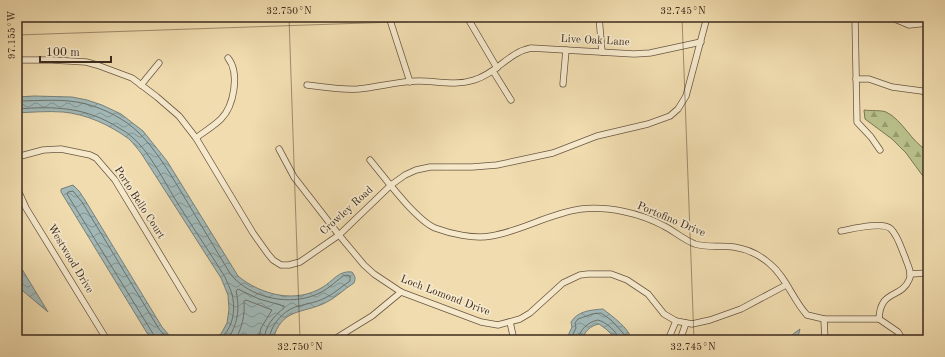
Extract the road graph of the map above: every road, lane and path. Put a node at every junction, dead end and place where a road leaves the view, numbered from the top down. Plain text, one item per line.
1 (389, 17) edge
2 (467, 17) edge
3 (599, 17) edge
4 (707, 17) edge
5 (855, 17) edge
6 (890, 17) edge
7 (928, 23) edge
8 (701, 42) junction
9 (566, 50) junction
10 (602, 52) junction
11 (228, 58) dead end
12 (17, 60) edge
13 (159, 63) dead end
14 (495, 69) junction
15 (856, 79) junction
16 (410, 82) junction
17 (563, 84) dead end
18 (141, 85) junction
19 (307, 85) dead end
20 (928, 94) edge
21 (511, 100) dead end
22 (196, 138) junction
23 (279, 149) dead end
24 (880, 150) dead end
25 (17, 157) edge
26 (370, 160) dead end
27 (391, 185) junction
28 (17, 188) edge
29 (841, 231) dead end
30 (339, 236) junction
31 (928, 273) edge
32 (910, 274) junction
33 (786, 285) junction
34 (401, 292) junction
35 (193, 309) dead end
36 (824, 319) junction
37 (880, 320) junction
38 (676, 321) junction
39 (510, 322) junction
40 (686, 323) junction
41 (107, 340) edge
42 (333, 340) edge
43 (514, 340) edge
44 (668, 340) edge
45 (680, 340) edge
46 (825, 340) edge
47 (903, 340) edge

1 - 16 street
2 - 14 street
3 - 10 street
4 - 8 street, Crowley Road
5 - 15 street
6 - 7 street
8 - 10 street, Live Oak Lane
8 - 27 street, Crowley Road
9 - 10 street, Live Oak Lane
9 - 14 street, Live Oak Lane
9 - 17 street
11 - 22 street
12 - 18 street, Crowley Road
13 - 18 street
14 - 16 street, Live Oak Lane
14 - 21 street
15 - 20 street
15 - 24 street
16 - 19 street, Live Oak Lane
18 - 22 street, Crowley Road
22 - 30 street, Crowley Road
23 - 30 street, Loch Lomond Drive
25 - 35 street, Porto Bello Court
26 - 27 street, Portofino Drive
27 - 30 street, Crowley Road
27 - 33 street, Portofino Drive
28 - 41 street, Westwood Drive
29 - 32 street
30 - 34 street, Loch Lomond Drive
31 - 32 street
32 - 37 street
33 - 36 street, Portofino Drive
33 - 40 street, Loch Lomond Drive
34 - 39 street, Loch Lomond Drive
34 - 42 street
36 - 37 street, Portofino Drive
36 - 46 street
37 - 47 street
38 - 39 street, Loch Lomond Drive
38 - 40 street, Loch Lomond Drive
38 - 44 street
39 - 43 street
40 - 45 street

